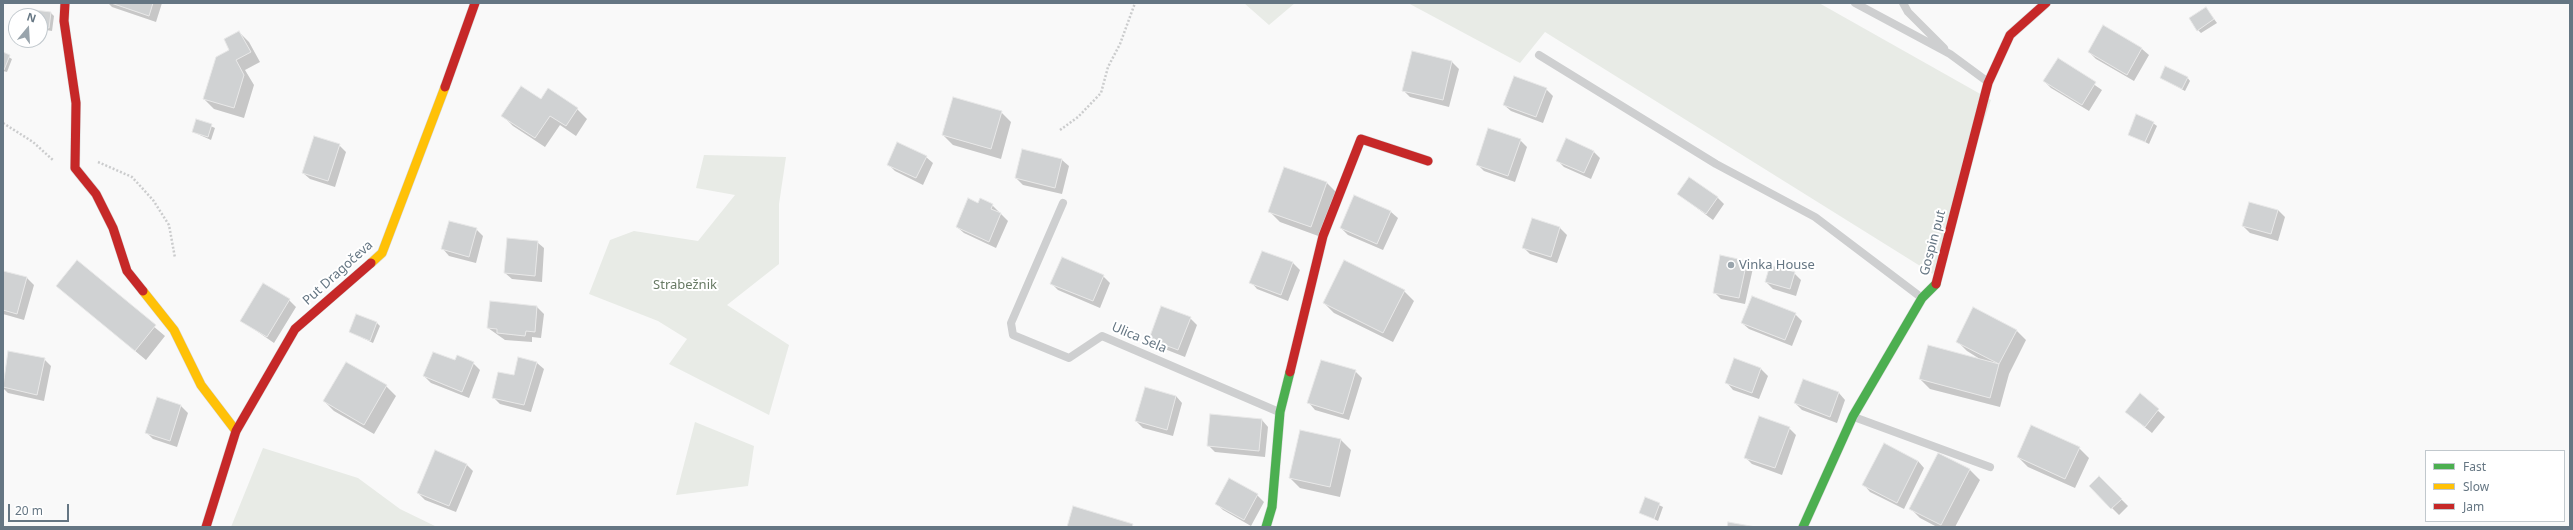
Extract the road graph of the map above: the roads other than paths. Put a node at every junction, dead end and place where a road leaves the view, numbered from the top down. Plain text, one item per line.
1 (65, 3) edge
2 (475, 3) edge
3 (1855, 3) edge
4 (1903, 3) edge
5 (2046, 3) edge
6 (1950, 54) junction
7 (1539, 55) dead end
8 (1988, 83) junction
9 (1428, 161) dead end
10 (1063, 202) dead end
11 (1922, 298) junction
12 (1280, 412) junction
13 (1853, 416) junction
14 (236, 430) junction
15 (1990, 466) dead end
16 (206, 527) edge
17 (1266, 527) edge
18 (1803, 527) edge

1 - 14 street
2 - 14 street, Put Dragočeva
3 - 6 lane
4 - 6 lane
5 - 8 street, Gospin put
6 - 8 lane
7 - 11 lane
8 - 11 street, Gospin put
9 - 12 street
10 - 12 lane, Ulica Sela
11 - 13 street, Gospin put
12 - 17 street
13 - 15 lane
13 - 18 street, Gospin put
14 - 16 street, Put Dragočeva

